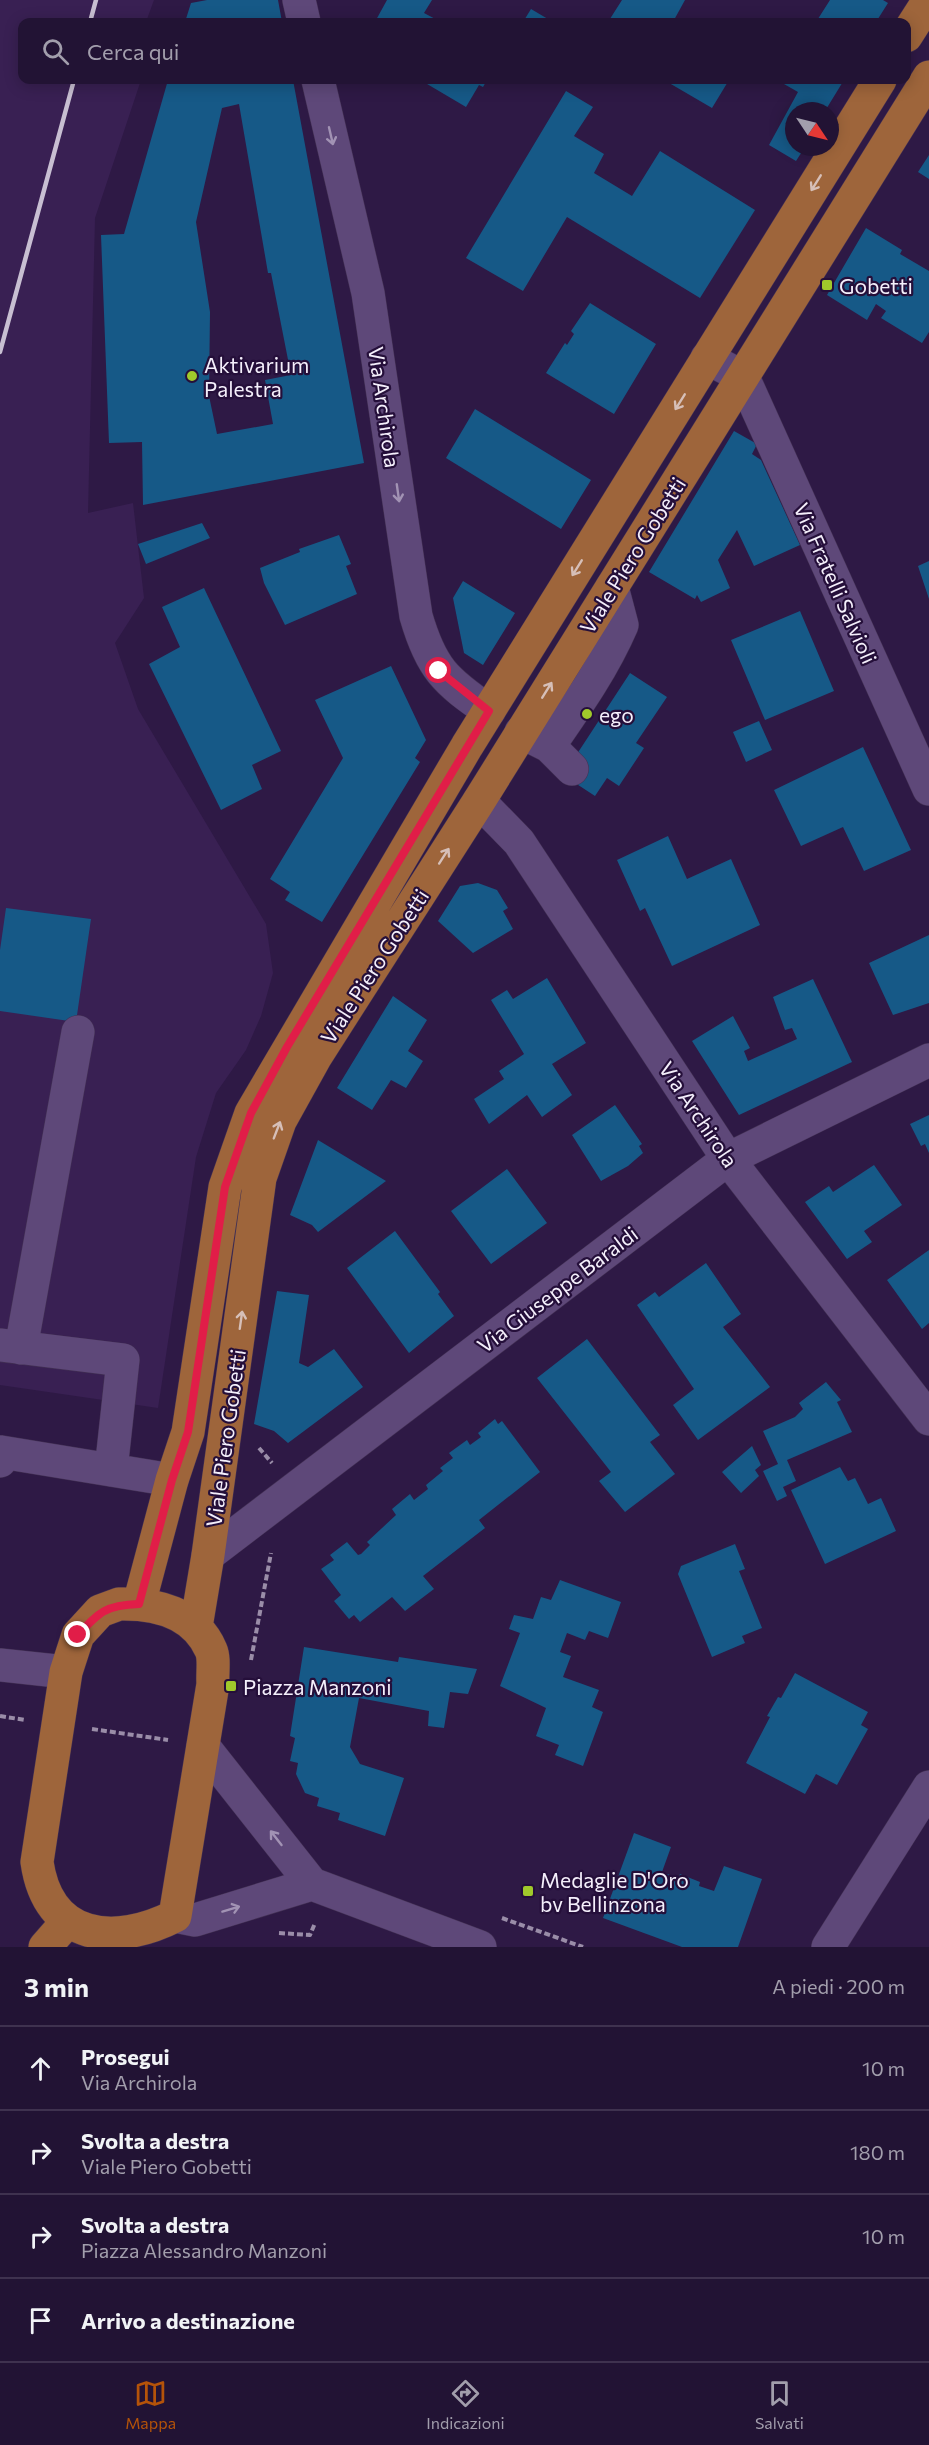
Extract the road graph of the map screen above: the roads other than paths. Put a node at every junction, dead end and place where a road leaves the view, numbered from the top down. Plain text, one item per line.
1 (299, 0) edge
2 (929, 0) edge
3 (303, 18) edge
4 (911, 28) edge
5 (929, 77) edge
6 (319, 84) edge
7 (878, 84) edge
8 (707, 358) junction
9 (743, 377) junction
10 (612, 587) junction
11 (489, 711) junction
12 (521, 732) junction
13 (549, 746) junction
14 (572, 769) dead end
15 (929, 789) edge
16 (479, 801) junction
17 (78, 1032) dead end
18 (929, 1060) edge
19 (728, 1159) junction
20 (10, 1346) edge
21 (929, 1419) edge
22 (0, 1461) edge
23 (111, 1470) junction
24 (172, 1480) junction
25 (208, 1555) junction
26 (139, 1604) junction
27 (196, 1627) junction
28 (0, 1665) edge
29 (66, 1672) junction
30 (203, 1746) junction
31 (929, 1787) edge
32 (312, 1884) junction
33 (175, 1916) junction
34 (55, 1935) edge
35 (480, 1947) edge
36 (828, 1947) edge

1 - 3 street
2 - 4 main road
5 - 9 main road, Viale Piero Gobetti
6 -> 11 street, Via Archirola
7 -> 8 main road, Viale Piero Gobetti
8 - 9 street
8 -> 11 main road, Viale Piero Gobetti
9 - 10 main road, Viale Piero Gobetti
9 - 15 street, Via Fratelli Salvioli
12 -> 10 main road, Viale Piero Gobetti
10 - 13 street
11 - 24 main road, Viale Piero Gobetti
12 - 13 street
12 - 16 main road, Viale Piero Gobetti
13 - 14 street
16 - 19 street, Via Archirola
25 -> 16 main road, Viale Piero Gobetti
17 - 20 street
18 - 19 street, Via Giuseppe Baraldi
19 - 21 street, Via Archirola
19 - 25 street, Via Giuseppe Baraldi
20 - 23 street
22 - 23 street
23 - 24 street
24 - 26 main road, Viale Piero Gobetti
25 - 27 main road, Viale Piero Gobetti
26 - 27 main road
26 - 29 main road
27 - 30 main road
28 - 29 street
29 - 34 main road
32 -> 30 street
30 - 33 main road
31 - 36 street
33 -> 32 street
32 - 35 street
33 - 34 main road

